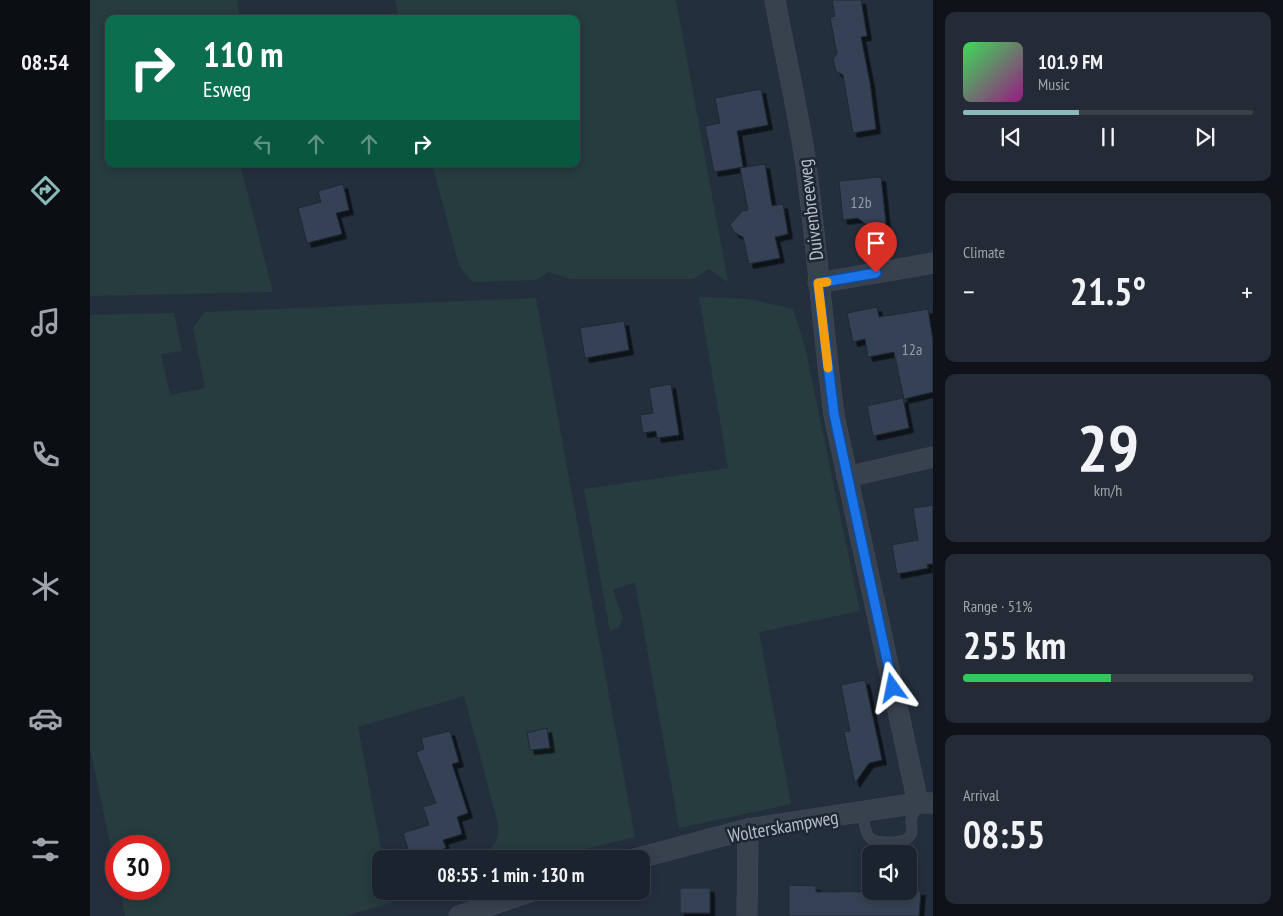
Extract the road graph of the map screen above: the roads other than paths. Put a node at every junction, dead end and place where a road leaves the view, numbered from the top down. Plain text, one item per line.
1 (775, 0) edge
2 (933, 263) edge
3 (818, 283) junction
4 (933, 457) edge
5 (847, 478) junction
6 (926, 803) edge
7 (863, 812) junction
8 (748, 829) junction
9 (650, 855) edge
10 (506, 900) edge
11 (459, 916) edge
12 (747, 916) edge

1 - 3 street, Duivenbreeweg
2 - 3 street
3 - 5 street, Duivenbreeweg
4 - 5 street
5 - 6 street, Duivenbreeweg
6 - 7 street, Wolterskampweg
6 - 7 lane
7 - 8 street, Wolterskampweg
8 - 9 street, Wolterskampweg
8 - 12 street
10 - 11 street

